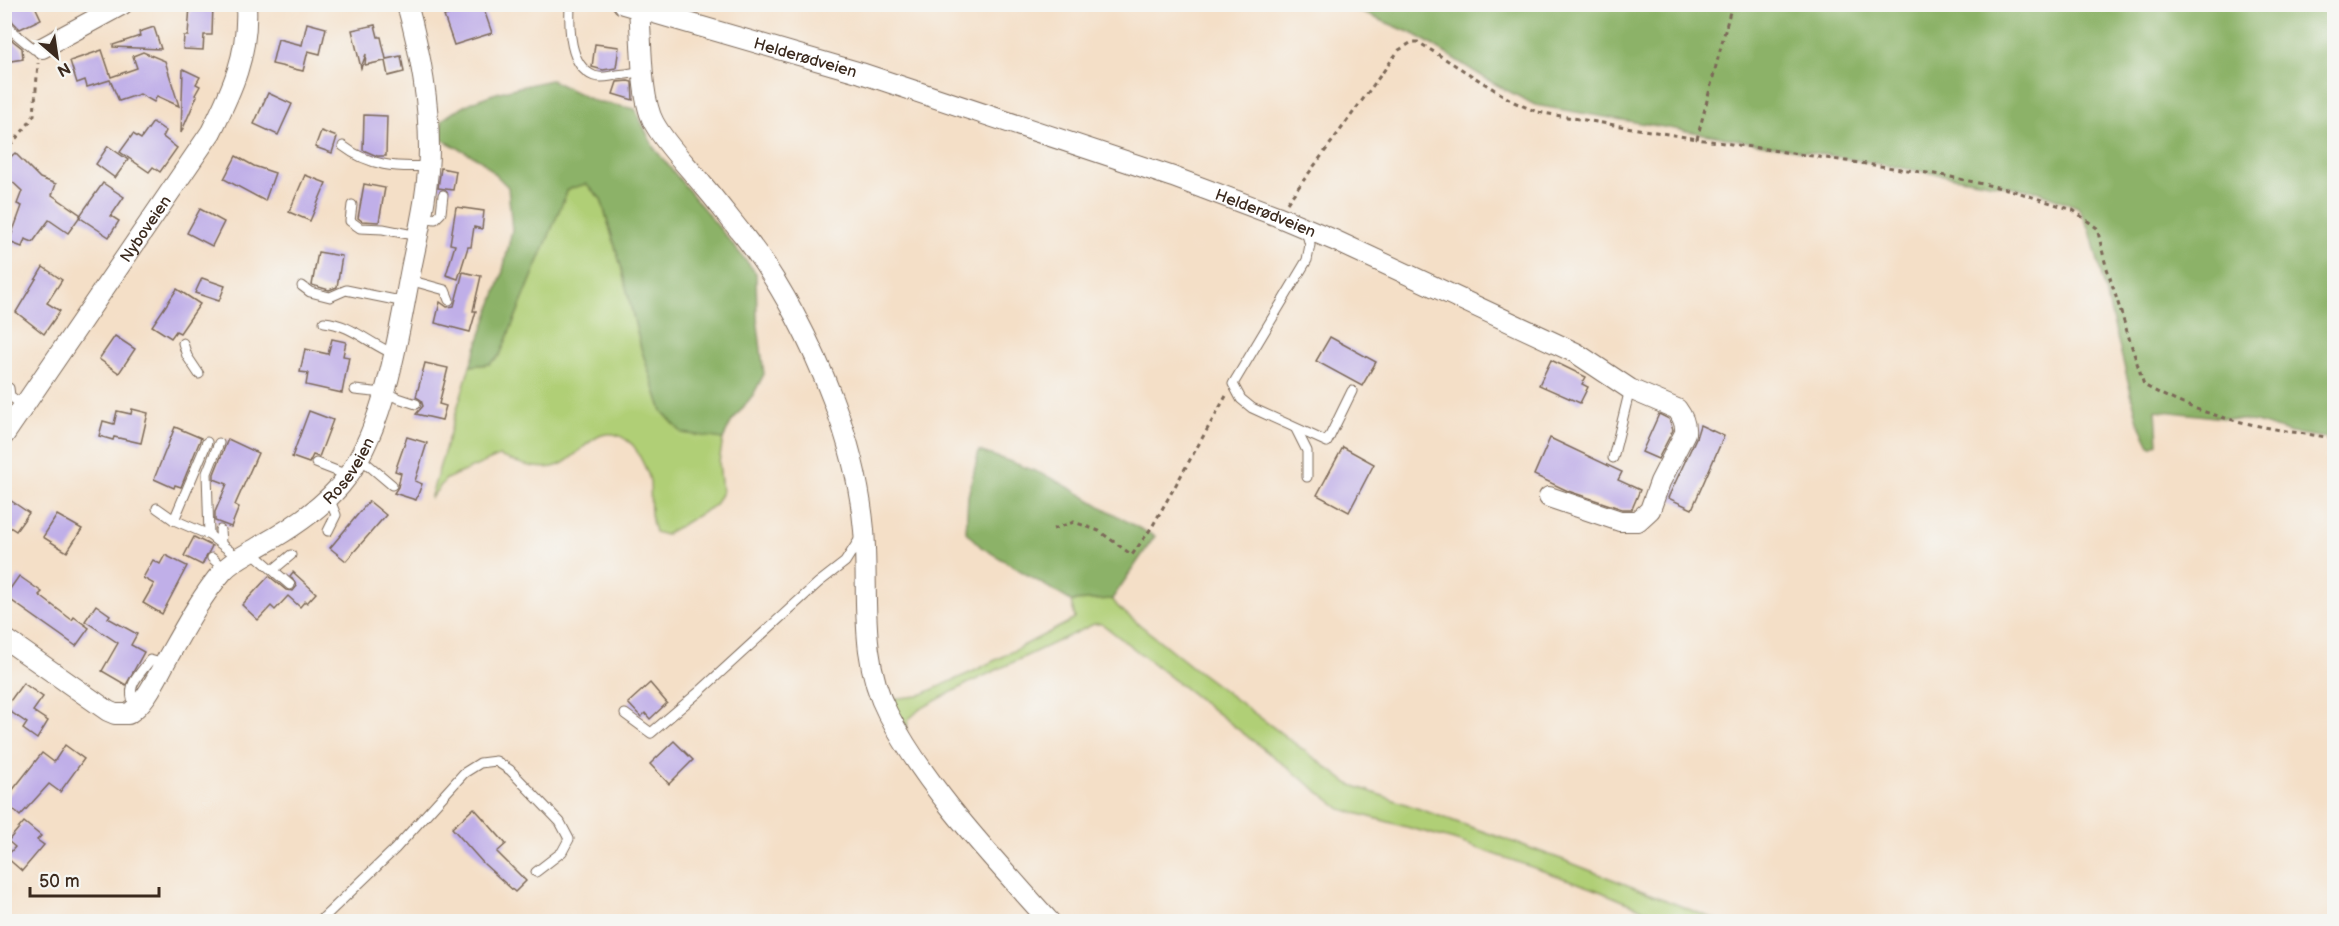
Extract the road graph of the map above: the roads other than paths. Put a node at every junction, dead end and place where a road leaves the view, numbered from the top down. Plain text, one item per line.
1 (123, 4) edge
2 (246, 4) edge
3 (407, 4) edge
4 (570, 4) edge
5 (631, 7) edge
6 (661, 10) edge
7 (4, 22) edge
8 (42, 48) joint
9 (644, 69) junction
10 (343, 146) dead end
11 (429, 166) junction
12 (443, 195) dead end
13 (352, 205) dead end
14 (420, 227) junction
15 (1306, 228) junction
16 (409, 280) junction
17 (302, 286) dead end
18 (449, 300) dead end
19 (405, 302) junction
20 (324, 322) dead end
21 (183, 343) dead end
22 (394, 354) junction
23 (199, 374) dead end
24 (9, 388) dead end
25 (1630, 389) junction
26 (355, 390) dead end
27 (1352, 391) dead end
28 (383, 393) junction
29 (416, 404) dead end
30 (24, 406) junction
31 (1296, 429) junction
32 (4, 435) edge
33 (207, 442) dead end
34 (219, 443) dead end
35 (359, 457) junction
36 (1612, 458) dead end
37 (316, 463) dead end
38 (347, 475) junction
39 (1307, 477) dead end
40 (392, 485) dead end
41 (1549, 497) dead end
42 (329, 498) junction
43 (157, 508) dead end
44 (174, 520) junction
45 (220, 530) dead end
46 (328, 531) dead end
47 (864, 533) junction
48 (209, 535) junction
49 (220, 543) junction
50 (291, 555) dead end
51 (232, 559) junction
52 (273, 570) junction
53 (290, 585) dead end
54 (4, 638) edge
55 (625, 714) dead end
56 (536, 872) dead end
57 (319, 921) edge
58 (1050, 921) edge

1 - 8 street
2 - 30 street, Nyboveien
3 - 11 street, Roseveien
4 - 9 lane
5 - 6 street, Helderødveien
5 - 9 street
6 - 15 street, Helderødveien
7 - 8 lane
9 - 47 street
10 - 11 lane
11 - 14 street, Roseveien
12 - 14 lane
13 - 14 lane
14 - 16 street, Roseveien
15 - 25 street, Helderødveien
15 - 31 lane
16 - 18 lane
16 - 19 street, Roseveien
17 - 19 lane
19 - 22 street, Roseveien
20 - 22 lane
21 - 23 lane
22 - 28 street, Roseveien
24 - 30 lane
25 - 36 lane
25 - 41 street, Helderødveien
26 - 28 lane
27 - 31 lane
28 - 29 lane
28 - 35 street, Roseveien
30 - 32 street, Nyboveien
31 - 39 lane
33 - 44 lane
34 - 48 lane
35 - 38 street, Roseveien
35 - 40 lane
37 - 38 lane
38 - 42 street, Roseveien
42 - 46 lane
42 - 51 street, Roseveien
43 - 44 lane
44 - 48 lane
45 - 49 lane
47 - 55 lane
47 - 58 street
48 - 49 lane
49 - 51 lane
50 - 52 lane
51 - 52 lane
51 - 54 street, Roseveien
52 - 53 lane
56 - 57 lane

